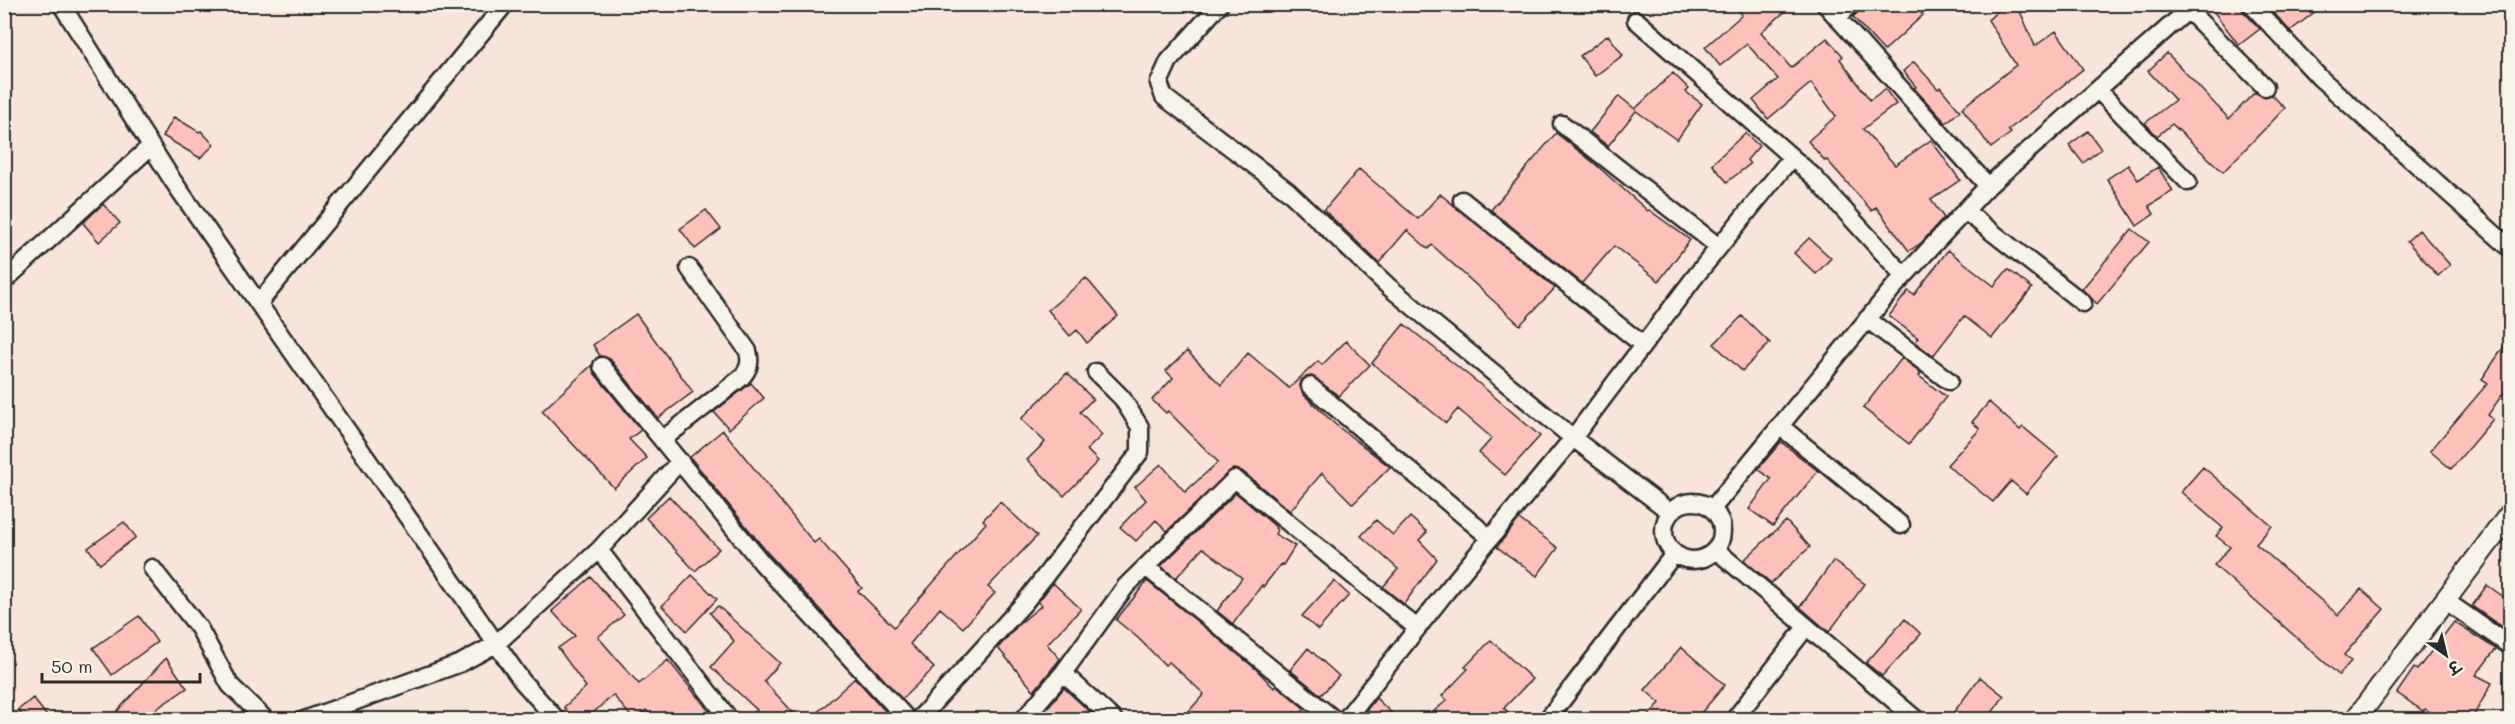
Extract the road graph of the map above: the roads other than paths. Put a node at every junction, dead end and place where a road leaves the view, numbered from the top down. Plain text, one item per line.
1 (61, 4) edge
2 (505, 4) edge
3 (1220, 4) edge
4 (1825, 4) edge
5 (1851, 4) edge
6 (2251, 4) edge
7 (2192, 8) edge
8 (1837, 18) junction
9 (1636, 20) dead end
10 (2265, 87) dead end
11 (2098, 90) junction
12 (1562, 124) dead end
13 (151, 146) junction
14 (1792, 157) junction
15 (2188, 182) dead end
16 (1988, 186) junction
17 (1462, 200) dead end
18 (1965, 211) junction
19 (1719, 247) junction
20 (2511, 248) edge
21 (689, 268) dead end
22 (1904, 276) junction
23 (4, 281) edge
24 (259, 303) junction
25 (2083, 303) dead end
26 (1867, 320) junction
27 (1643, 345) junction
28 (603, 366) dead end
29 (1096, 372) dead end
30 (1949, 381) dead end
31 (1310, 386) dead end
32 (1780, 426) junction
33 (1573, 438) junction
34 (663, 440) junction
35 (680, 461) junction
36 (1712, 509) junction
37 (1670, 512) junction
38 (2511, 514) edge
39 (1901, 525) dead end
40 (1490, 538) junction
41 (599, 550) junction
42 (1716, 550) junction
43 (1674, 554) junction
44 (1146, 567) junction
45 (152, 568) dead end
46 (2446, 601) junction
47 (1806, 627) junction
48 (1417, 628) junction
49 (496, 644) junction
50 (2511, 646) edge
51 (1063, 673) junction
52 (924, 717) edge
53 (2361, 718) edge
54 (266, 720) edge
55 (304, 720) edge
56 (557, 720) edge
57 (730, 720) edge
58 (908, 720) edge
59 (1023, 720) edge
60 (1114, 720) edge
61 (1335, 720) edge
62 (1346, 720) edge
63 (1547, 720) edge
64 (1734, 720) edge
65 (1917, 720) edge

1 - 13 street
2 - 24 street
3 - 33 street
4 - 8 street
5 - 8 street
6 - 20 street
7 - 10 street
7 - 11 street
8 - 16 street
9 - 14 street
11 - 15 street
11 - 16 street
12 - 19 street
13 - 23 street
13 - 24 street
14 - 19 street
14 - 22 street
16 - 18 street
17 - 27 street
18 - 22 street
18 - 25 street
19 - 27 street
21 - 34 street
22 - 26 street
24 - 49 street
26 - 30 street
26 - 32 street
27 - 33 street
28 - 34 street
29 - 52 street
31 - 40 street
32 - 36 street
32 - 39 street
33 - 37 street
33 - 40 street
34 - 35 street
35 - 41 street
35 - 58 street
36 - 37 street
36 - 42 street
37 - 43 street
38 - 46 street
40 - 48 street
41 - 49 street
41 - 57 street
42 - 43 street
42 - 47 street
43 - 63 street
44 - 48 street
44 - 51 street
44 - 61 street
45 - 54 street
46 - 50 street
46 - 53 street
47 - 64 street
47 - 65 street
48 - 62 street
49 - 55 street
49 - 56 street
51 - 59 street
51 - 60 street

